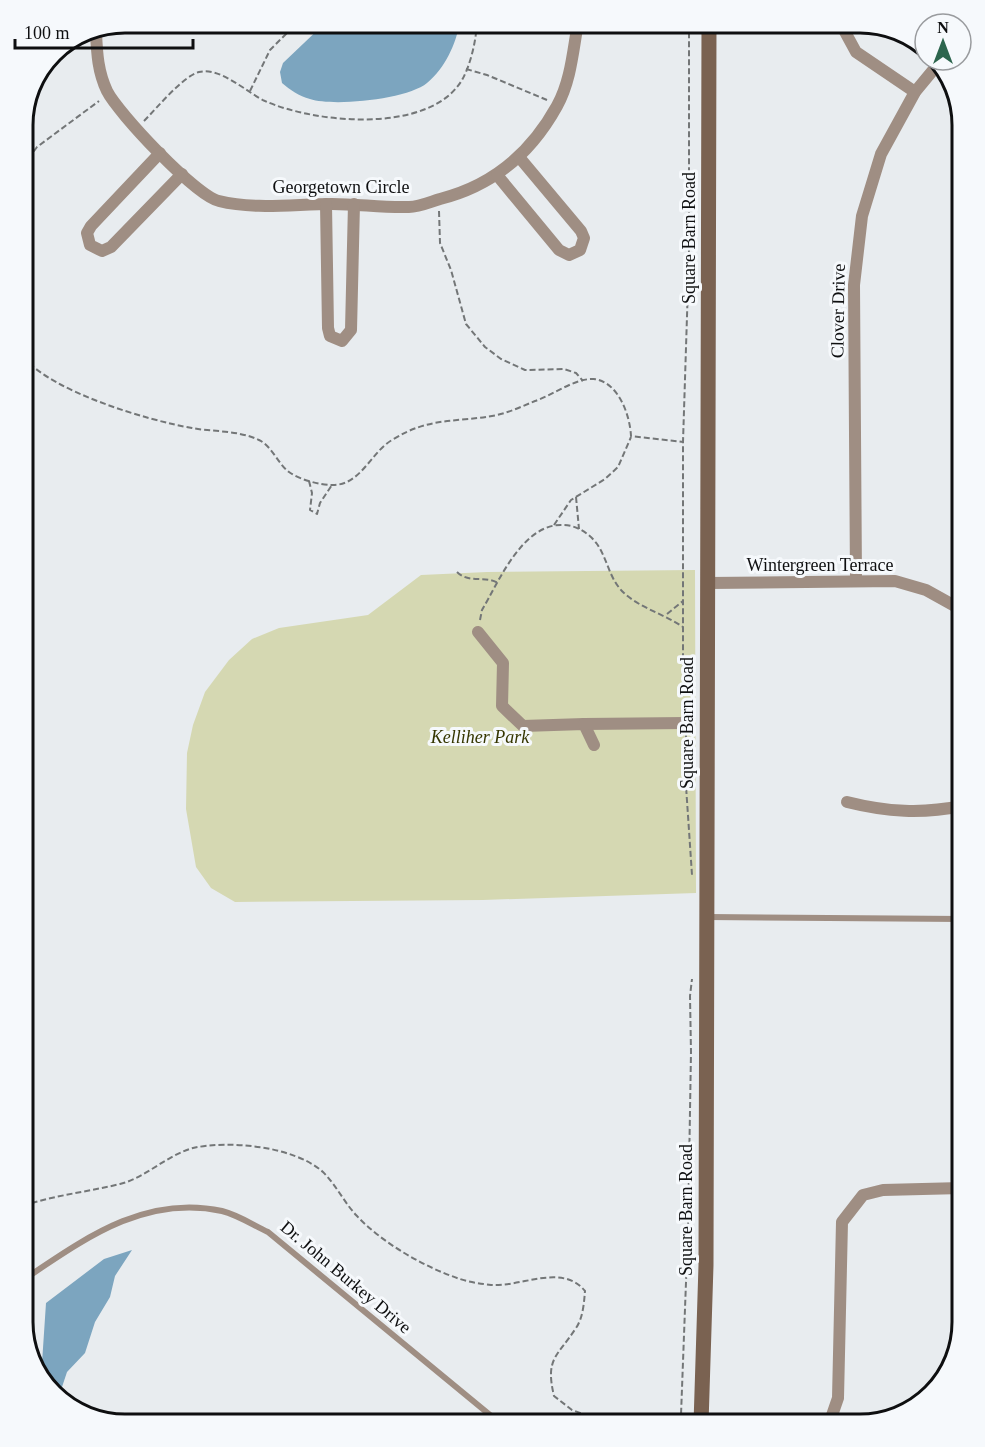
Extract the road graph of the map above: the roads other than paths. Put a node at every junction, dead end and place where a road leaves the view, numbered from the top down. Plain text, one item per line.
1 (576, 33) edge
2 (709, 33) edge
3 (846, 33) edge
4 (96, 38) edge
5 (932, 72) edge
6 (915, 92) junction
7 (160, 153) junction
8 (519, 157) junction
9 (182, 174) junction
10 (497, 175) junction
11 (326, 204) junction
12 (354, 204) junction
13 (856, 580) junction
14 (708, 584) junction
15 (952, 604) edge
16 (478, 632) road end
17 (686, 723) dead end
18 (584, 724) junction
19 (594, 745) dead end
20 (847, 802) dead end
21 (952, 808) edge
22 (706, 917) junction
23 (952, 919) edge
24 (952, 1188) edge
25 (33, 1273) edge
26 (489, 1414) edge
27 (701, 1414) edge
28 (833, 1414) edge

1 - 8 street, Georgetown Circle
2 - 14 street, Square Barn Road
3 - 6 street
4 - 7 street, Georgetown Circle
5 - 6 street, Clover Drive
6 - 13 street, Clover Drive
7 - 9 street, Georgetown Circle
7 - 9 street
8 - 10 street, Georgetown Circle
8 - 10 street
9 - 11 street, Georgetown Circle
10 - 12 street, Georgetown Circle
11 - 12 street, Georgetown Circle
11 - 12 street
13 - 14 street, Wintergreen Terrace
13 - 15 street, Wintergreen Terrace
14 - 22 street, Square Barn Road
16 - 18 street
17 - 18 street
18 - 19 street
20 - 21 street
22 - 23 lane
22 - 27 street, Square Barn Road
24 - 28 street
25 - 26 lane, Dr. John Burkey Drive

